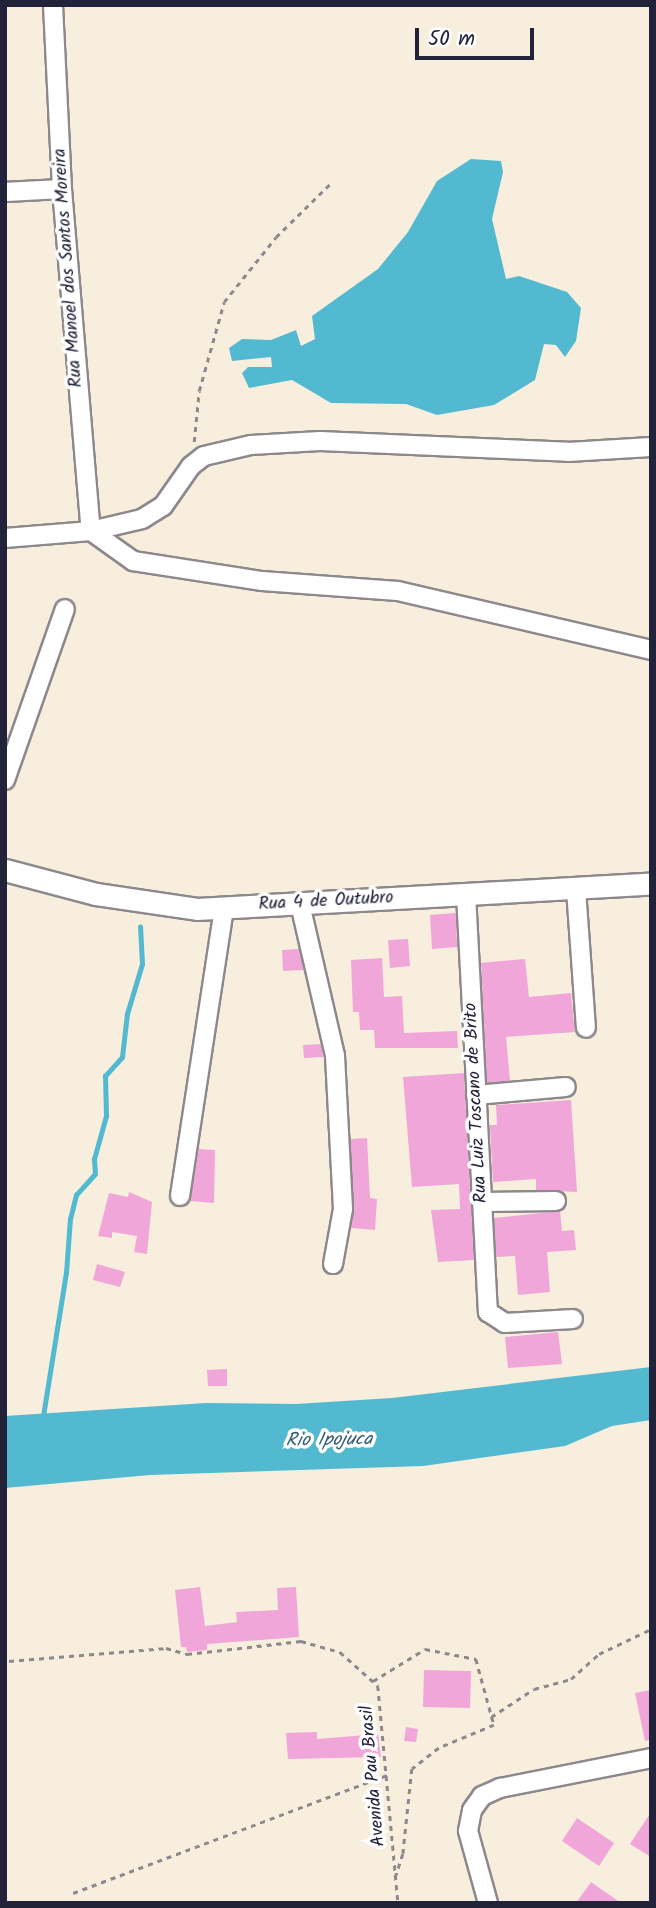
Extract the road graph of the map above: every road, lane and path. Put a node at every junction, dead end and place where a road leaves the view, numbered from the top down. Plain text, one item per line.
1 (53, 5) edge
2 (331, 183) dead end
3 (62, 189) junction
4 (5, 192) edge
5 (651, 447) edge
6 (191, 466) junction
7 (91, 531) junction
8 (5, 538) edge
9 (65, 609) dead end
10 (651, 650) edge
11 (5, 780) edge
12 (5, 870) edge
13 (651, 884) edge
14 (576, 889) junction
15 (466, 894) junction
16 (300, 904) junction
17 (224, 908) junction
18 (586, 1028) dead end
19 (566, 1087) dead end
20 (476, 1095) junction
21 (180, 1196) dead end
22 (556, 1201) dead end
23 (484, 1202) junction
24 (333, 1264) dead end
25 (573, 1319) dead end
26 (651, 1629) edge
27 (9, 1661) dead end
28 (373, 1681) junction
29 (491, 1717) junction
30 (651, 1758) edge
31 (389, 1774) junction
32 (395, 1880) junction
33 (73, 1893) dead end
34 (398, 1903) edge
35 (488, 1903) edge

1 - 3 street, Rua Manoel dos Santos Moreira
2 - 6 path
3 - 4 street
3 - 7 street, Rua Manoel dos Santos Moreira
5 - 6 street
6 - 7 street
7 - 8 street
7 - 10 street
9 - 11 street
12 - 17 main road, Rua 4 de Outubro
13 - 14 main road, Rua 4 de Outubro
14 - 15 main road, Rua 4 de Outubro
14 - 18 street
15 - 16 main road, Rua 4 de Outubro
15 - 20 street, Rua Luiz Toscano de Brito
16 - 17 main road, Rua 4 de Outubro
16 - 24 street
17 - 21 street
19 - 20 street
20 - 23 street, Rua Luiz Toscano de Brito
22 - 23 street
23 - 25 street, Rua Luiz Toscano de Brito
26 - 29 path
27 - 28 path, Avenida Pau Brasil
28 - 29 path
28 - 31 path, Avenida Pau Brasil
29 - 32 path
30 - 35 street
31 - 32 path, Avenida Pau Brasil
31 - 33 path
32 - 34 path, Avenida Pau Brasil

